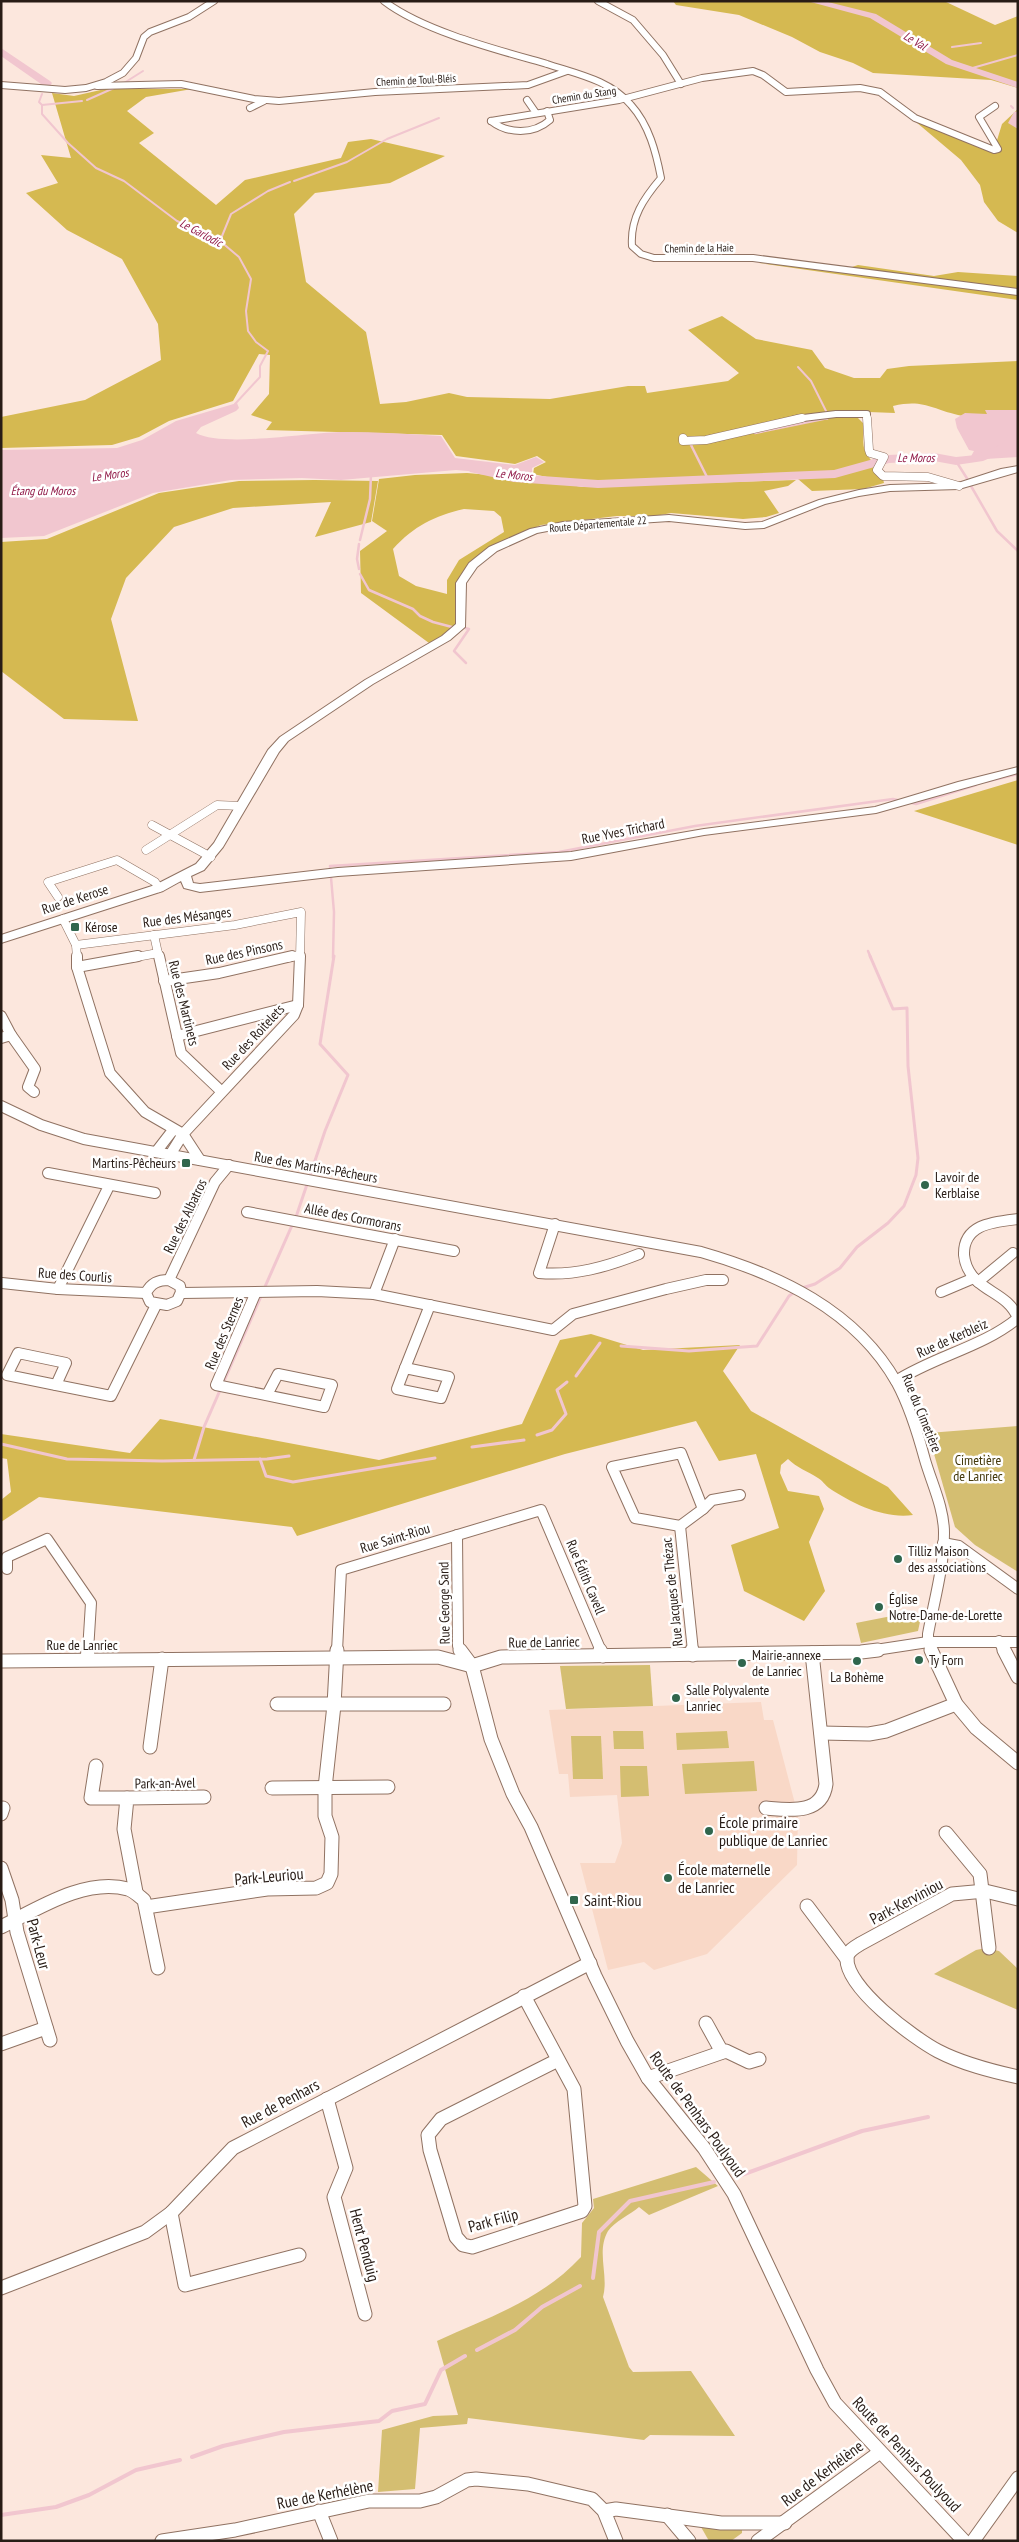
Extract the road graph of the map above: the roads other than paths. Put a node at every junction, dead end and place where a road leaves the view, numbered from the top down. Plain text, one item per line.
1 (214, 1) edge
2 (384, 1) edge
3 (598, 1) edge
4 (566, 71) junction
5 (680, 84) junction
6 (1, 85) edge
7 (97, 86) junction
8 (625, 98) junction
9 (528, 100) dead end
10 (264, 101) junction
11 (995, 106) dead end
12 (250, 108) dead end
13 (547, 111) junction
14 (536, 113) junction
15 (1018, 292) edge
16 (683, 438) dead end
17 (1018, 469) edge
18 (959, 486) junction
19 (1018, 770) edge
20 (242, 806) junction
21 (152, 825) dead end
22 (171, 835) junction
23 (146, 850) dead end
24 (211, 856) junction
25 (187, 875) junction
26 (228, 884) junction
27 (159, 888) junction
28 (200, 888) junction
29 (58, 897) dead end
30 (301, 912) joint
31 (63, 919) junction
32 (154, 935) junction
33 (1, 939) edge
34 (76, 945) junction
35 (158, 953) junction
36 (299, 955) junction
37 (77, 967) junction
38 (164, 981) junction
39 (298, 1005) junction
40 (1, 1016) edge
41 (177, 1036) junction
42 (6, 1037) edge
43 (221, 1090) junction
44 (34, 1092) dead end
45 (1, 1106) edge
46 (178, 1132) junction
47 (156, 1152) junction
48 (170, 1155) junction
49 (200, 1160) junction
50 (228, 1165) junction
51 (48, 1173) dead end
52 (109, 1186) junction
53 (156, 1193) dead end
54 (247, 1212) dead end
55 (1018, 1219) edge
56 (555, 1224) junction
57 (631, 1238) joint
58 (395, 1239) junction
59 (454, 1251) dead end
60 (1013, 1253) dead end
61 (639, 1254) dead end
62 (169, 1280) junction
63 (724, 1280) dead end
64 (976, 1280) junction
65 (2, 1283) edge
66 (58, 1289) junction
67 (256, 1292) junction
68 (940, 1292) dead end
69 (146, 1293) junction
70 (182, 1293) junction
71 (374, 1294) junction
72 (156, 1305) junction
73 (430, 1305) junction
74 (1018, 1318) edge
75 (404, 1368) junction
76 (896, 1381) junction
77 (56, 1385) junction
78 (267, 1395) junction
79 (740, 1495) dead end
80 (703, 1509) junction
81 (541, 1510) joint
82 (680, 1526) junction
83 (458, 1535) junction
84 (943, 1543) junction
85 (7, 1569) dead end
86 (1018, 1589) edge
87 (928, 1642) junction
88 (999, 1642) junction
89 (1018, 1642) edge
90 (812, 1653) junction
91 (693, 1655) junction
92 (603, 1656) junction
93 (336, 1658) junction
94 (87, 1659) junction
95 (162, 1659) junction
96 (1, 1661) edge
97 (472, 1666) junction
98 (1018, 1677) edge
99 (278, 1704) dead end
100 (444, 1704) dead end
101 (956, 1704) junction
102 (334, 1705) junction
103 (821, 1733) junction
104 (150, 1747) dead end
105 (1018, 1763) edge
106 (96, 1766) dead end
107 (388, 1787) dead end
108 (272, 1788) dead end
109 (325, 1788) junction
110 (204, 1797) dead end
111 (126, 1798) junction
112 (766, 1808) dead end
113 (946, 1833) dead end
114 (1, 1868) edge
115 (982, 1890) junction
116 (136, 1892) junction
117 (1018, 1899) edge
118 (807, 1906) dead end
119 (146, 1907) junction
120 (15, 1920) junction
121 (1, 1927) edge
122 (989, 1948) dead end
123 (847, 1959) junction
124 (590, 1963) junction
125 (158, 1968) dead end
126 (524, 1996) junction
127 (706, 2023) dead end
128 (1, 2044) edge
129 (722, 2052) junction
130 (759, 2059) dead end
131 (558, 2060) junction
132 (1018, 2077) edge
133 (648, 2078) junction
134 (327, 2098) junction
135 (171, 2213) junction
136 (299, 2255) dead end
137 (1, 2288) edge
138 (365, 2314) dead end
139 (880, 2452) junction
140 (1018, 2478) edge
141 (320, 2511) junction
142 (604, 2511) junction
143 (667, 2515) junction
144 (785, 2523) junction
145 (195, 2538) edge
146 (162, 2541) edge
147 (331, 2541) edge
148 (616, 2541) edge
149 (689, 2541) edge
150 (758, 2541) edge
151 (964, 2541) edge
152 (973, 2541) edge

1 - 7 street
2 - 4 street, Chemin de la Haie
3 - 5 street
4 - 8 street, Chemin de la Haie
4 - 10 street, Chemin de Toul-Bléis
5 - 8 street, Chemin du Stang
5 - 11 street, Chemin du Stang
6 - 7 street
7 - 10 street, Chemin de Toul-Bléis
8 - 13 street, Chemin du Stang
8 - 15 street, Chemin de la Haie
9 - 14 street, Chemin du Stang
10 - 12 street, Chemin de Toul-Bléis
13 - 14 street, Chemin du Stang
13 - 14 street, Chemin du Stang
16 - 18 street
17 - 18 street, Route Départementale 22
18 - 20 street, Route Départementale 22
19 - 26 street, Rue Yves Trichard
20 - 22 street
20 - 24 street, Route Départementale 22
21 - 22 street
22 - 23 street
22 - 24 street
24 - 25 street, Rue de Kerose
25 - 26 main road
25 - 27 street, Rue de Kerose
25 - 28 street
26 - 28 main road
27 - 28 street
27 - 29 street
27 - 31 street, Rue de Kerose
30 - 32 street, Rue des Mésanges
30 - 36 street, Rue des Roitelets
31 - 33 street, Rue de Kerose
31 - 34 street
32 - 34 street, Rue des Mésanges
32 - 35 street, Rue des Martinets
34 - 37 street
35 - 37 street
35 - 38 street, Rue des Martinets
36 - 38 street, Rue des Pinsons
36 - 39 street, Rue des Roitelets
37 - 46 street
38 - 41 street, Rue des Martinets
39 - 41 street
39 - 43 street, Rue des Roitelets
40 - 42 street
41 - 43 street, Rue des Martinets
42 - 44 street
43 - 46 street, Rue des Roitelets
45 - 47 street, Rue des Martins-Pêcheurs
46 - 47 street
46 - 48 street, Rue des Roitelets
46 - 49 street
47 - 48 street, Rue des Martins-Pêcheurs
48 - 49 street, Rue des Martins-Pêcheurs
49 - 50 street, Rue des Martins-Pêcheurs
50 - 56 street, Rue des Martins-Pêcheurs
50 - 62 street, Rue des Albatros
51 - 52 street
52 - 53 street
52 - 66 street
54 - 58 street, Allée des Cormorans
55 - 64 street
56 - 57 street, Rue des Martins-Pêcheurs
56 - 61 street
57 - 76 street, Rue du Cimetière
58 - 59 street, Allée des Cormorans
58 - 71 street
60 - 64 street
62 - 69 street
62 - 70 street
63 - 73 street
64 - 68 street
64 - 74 street, Rue de Kerbleiz
65 - 66 street, Rue des Courlis
66 - 69 street, Rue des Courlis
67 - 70 street
67 - 71 street
67 - 78 street, Rue des Sternes
69 - 72 street
70 - 72 street
71 - 73 street
72 - 77 street
73 - 75 street
74 - 76 street, Rue de Kerbleiz
75 - 75 street
76 - 84 street, Rue du Cimetière
77 - 77 street
78 - 78 street
79 - 80 street
80 - 82 street, Rue Jacques de Thézac
80 - 82 street, Rue Jacques de Thézac
81 - 83 street, Rue Saint-Riou
81 - 92 street, Rue Édith Cavell
82 - 91 street, Rue Jacques de Thézac
83 - 93 street, Rue Saint-Riou
83 - 97 street, Rue George Sand
84 - 86 street
84 - 87 street, Rue du Cimetière
85 - 94 street
87 - 88 street, Rue de Lanriec
87 - 90 street, Rue de Lanriec
87 - 101 street
88 - 89 street, Rue de Lanriec
88 - 98 street
90 - 91 street, Rue de Lanriec
90 - 103 street
91 - 92 street, Rue de Lanriec
92 - 97 street, Rue de Lanriec
93 - 95 street, Rue de Lanriec
93 - 97 street, Rue de Lanriec
93 - 102 street, Park-Leuriou
94 - 95 street, Rue de Lanriec
94 - 96 street, Rue de Lanriec
95 - 104 street
97 - 124 street, Route de Penhars Poulyoud
99 - 102 street
100 - 102 street
101 - 103 street
101 - 105 street
102 - 109 street, Park-Leuriou
103 - 112 street
106 - 111 street, Park-an-Avel
107 - 109 street
108 - 109 street
109 - 119 street, Park-Leuriou
110 - 111 street, Park-an-Avel
111 - 116 street, Park-an-Avel
113 - 115 street
114 - 120 street, Park-Leur
115 - 117 street, Park-Kerviniou
115 - 122 street
115 - 123 street, Park-Kerviniou
116 - 119 street
116 - 120 street
118 - 123 street
119 - 125 street
120 - 121 street
120 - 128 street, Park-Leur
123 - 132 street
124 - 126 street, Rue de Penhars
124 - 133 street, Route de Penhars Poulyoud
126 - 131 street, Park Filip
126 - 134 street, Rue de Penhars
127 - 129 street
129 - 130 street
129 - 133 street
131 - 131 street, Park Filip
133 - 139 street, Route de Penhars Poulyoud
134 - 135 street, Rue de Penhars
134 - 138 street, Hent Penduig
135 - 136 street
135 - 137 street, Rue de Penhars
139 - 144 street, Rue de Kerhélène
139 - 151 street, Route de Penhars Poulyoud
140 - 152 street
141 - 142 street, Rue de Kerhélène
141 - 145 street, Rue de Kerhélène
141 - 147 street
142 - 143 street, Rue de Kerhélène
142 - 148 street
143 - 144 street, Rue de Kerhélène
143 - 149 street
144 - 150 street, Rue de Kerhélène
145 - 146 street, Rue de Kerhélène

